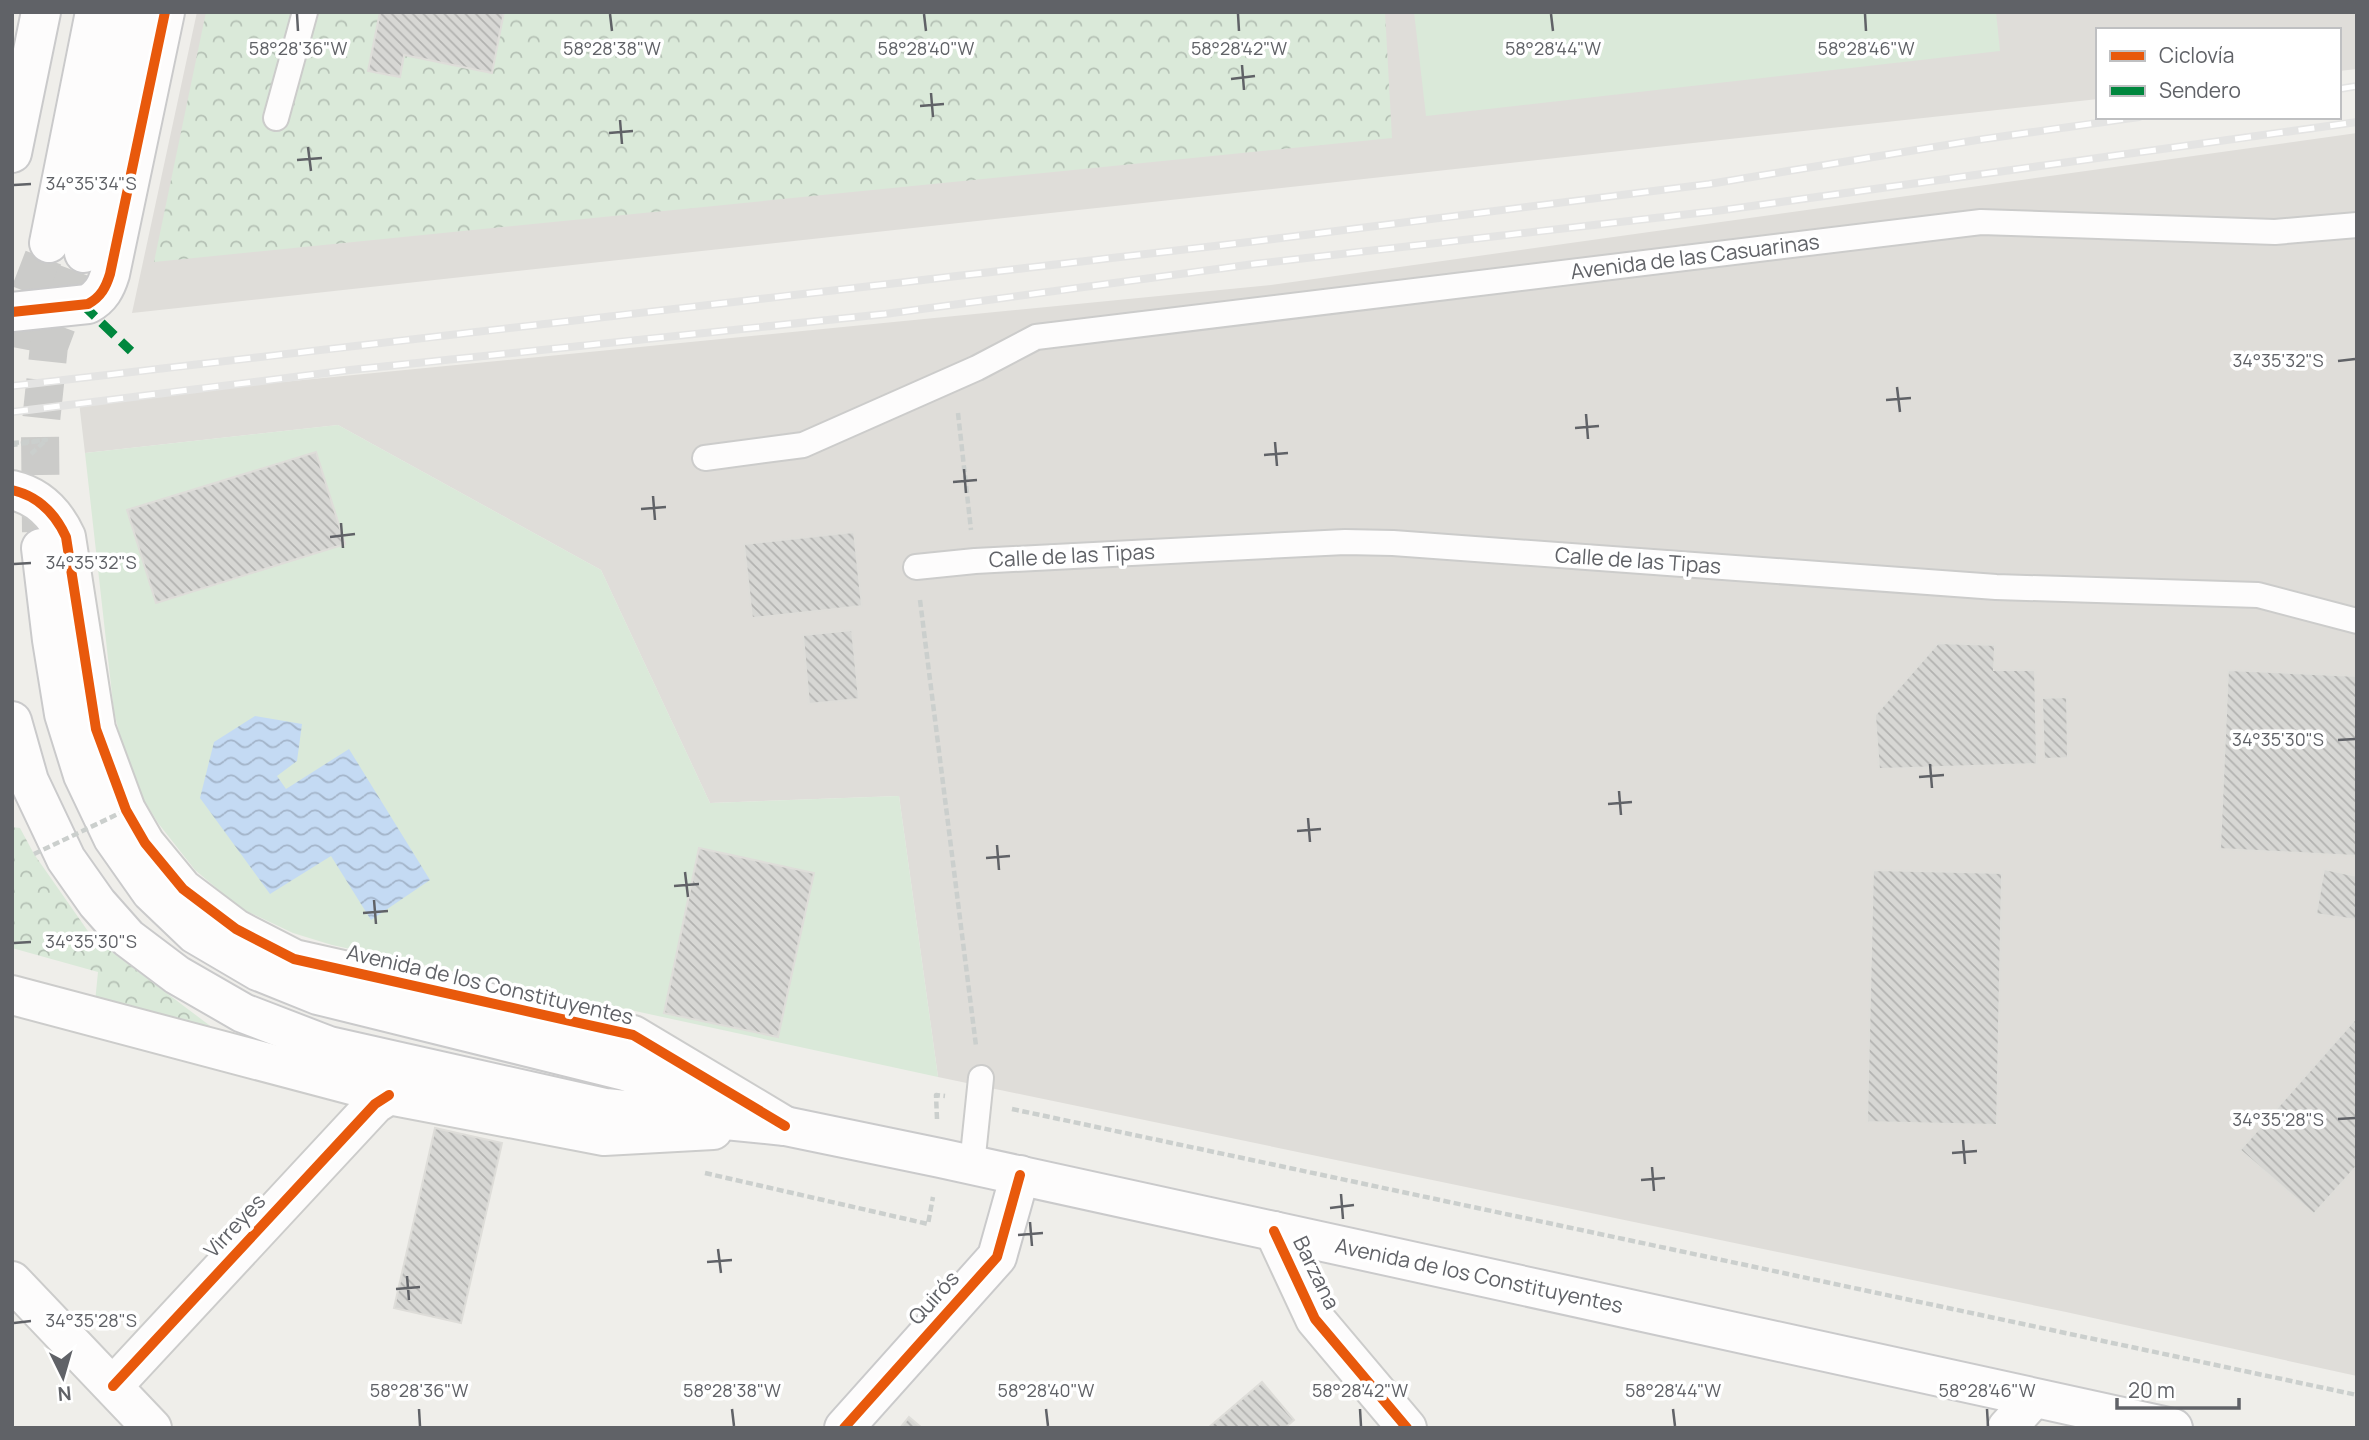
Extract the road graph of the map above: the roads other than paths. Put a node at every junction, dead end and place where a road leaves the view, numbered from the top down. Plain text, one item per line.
1 (41, 12) edge
2 (94, 12) edge
3 (130, 12) edge
4 (164, 12) edge
5 (305, 12) edge
6 (276, 118) dead end
7 (12, 153) edge
8 (2357, 225) edge
9 (16, 310) edge
10 (705, 458) dead end
11 (12, 490) edge
12 (41, 548) tunnel mouth
13 (915, 568) road end
14 (2357, 621) edge
15 (12, 721) edge
16 (12, 995) edge
17 (980, 1091) road end
18 (389, 1096) junction
19 (785, 1126) junction
20 (956, 1162) junction
21 (1020, 1175) junction
22 (1274, 1231) junction
23 (12, 1281) edge
24 (113, 1386) junction
25 (2033, 1399) junction
26 (152, 1428) edge
27 (844, 1428) edge
28 (1407, 1428) edge
29 (2007, 1428) edge
30 (2173, 1428) edge

1 - 7 main road
2 - 3 main road
4 - 9 main road
5 - 6 lane
8 - 10 lane, Avenida de las Casuarinas
11 - 19 main road, Avenida de los Constituyentes
12 - 19 main road, Avenida de los Constituyentes
13 - 14 lane, Calle de las Tipas
15 - 19 main road, Avenida de los Constituyentes
16 - 18 main road, Avenida de los Constituyentes
17 - 20 lane
18 - 19 main road, Avenida de los Constituyentes
18 - 24 main road, Virreyes
19 - 20 main road, Avenida de los Constituyentes
20 - 21 main road, Avenida de los Constituyentes
21 - 22 main road, Avenida de los Constituyentes
21 - 27 main road, Quirós
22 - 25 main road, Avenida de los Constituyentes
22 - 28 main road, Barzana
23 - 24 main road
24 - 26 main road
25 - 29 main road
25 - 30 main road, Avenida de los Constituyentes

